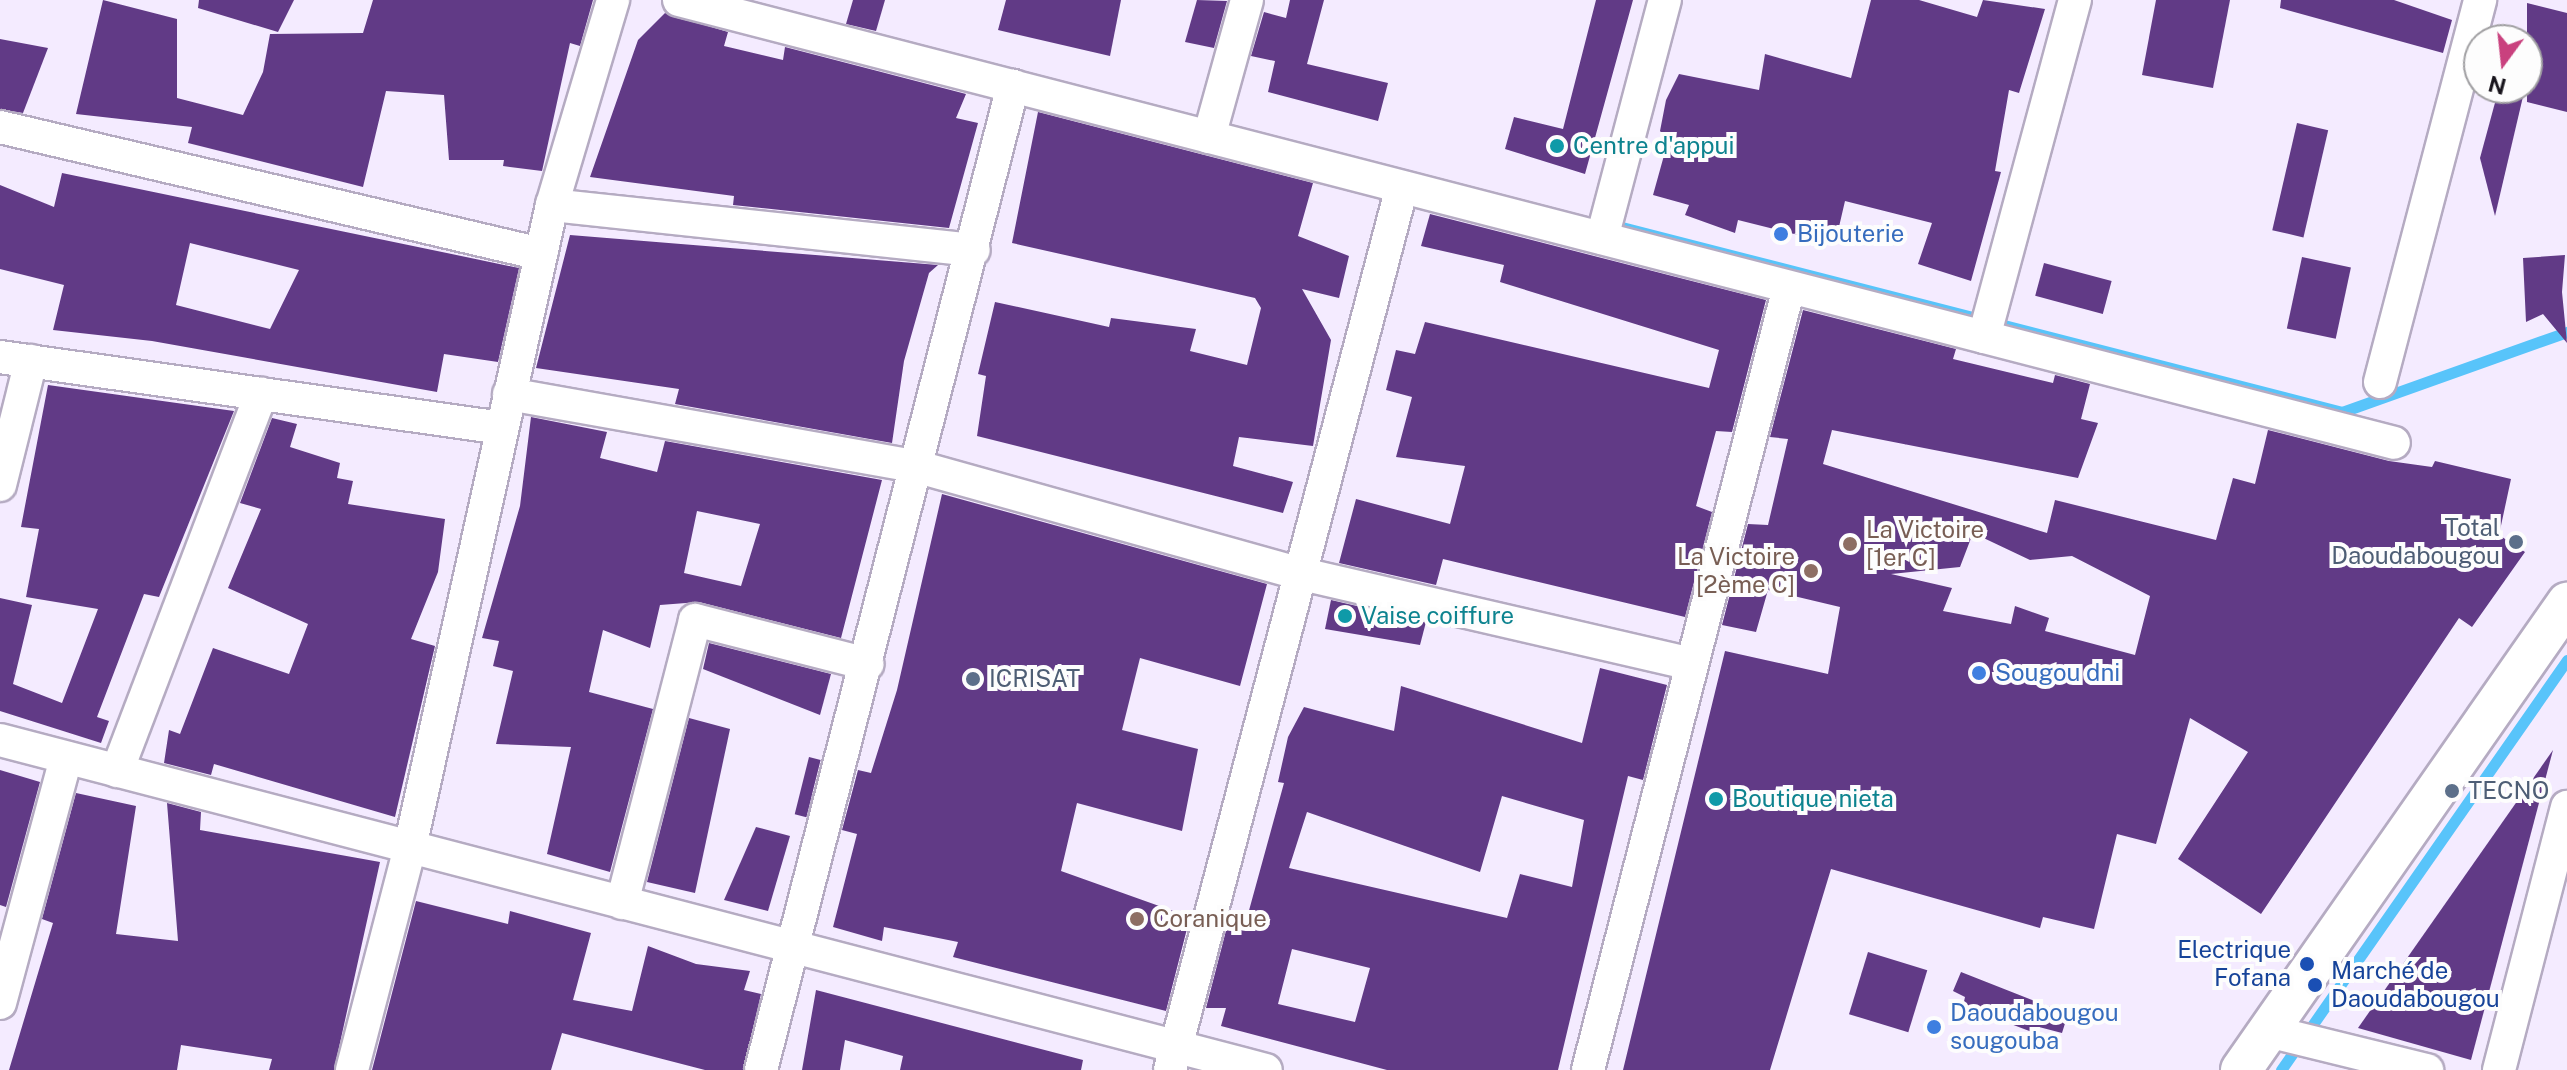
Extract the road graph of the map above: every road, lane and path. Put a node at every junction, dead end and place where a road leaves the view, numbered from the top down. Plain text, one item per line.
1 (613, 0) edge
2 (679, 0) edge
3 (1247, 0) edge
4 (1665, 0) edge
5 (2075, 0) edge
6 (2480, 0) edge
7 (1013, 86) junction
8 (0, 127) edge
9 (1209, 137) junction
10 (1402, 187) junction
11 (552, 205) junction
12 (1602, 238) junction
13 (974, 250) junction
14 (541, 254) junction
15 (1789, 287) junction
16 (1984, 337) junction
17 (16, 359) edge
18 (2380, 382) dead end
19 (261, 394) junction
20 (509, 394) junction
21 (502, 428) junction
22 (2394, 443) dead end
23 (918, 467) junction
24 (0, 485) edge
25 (1302, 574) junction
26 (2567, 603) edge
27 (867, 664) junction
28 (1692, 664) junction
29 (0, 740) edge
30 (66, 758) junction
31 (117, 771) junction
32 (2567, 807) edge
33 (410, 847) junction
34 (622, 903) junction
35 (8, 940) edge
36 (793, 947) junction
37 (0, 1003) edge
38 (2268, 1031) junction
39 (1173, 1058) edge
40 (352, 1070) edge
41 (761, 1070) edge
42 (1266, 1070) edge
43 (1588, 1070) edge
44 (2241, 1070) edge
45 (2427, 1070) edge
46 (2499, 1070) edge

1 - 11 street
2 - 7 street
3 - 9 street
4 - 12 street
5 - 16 street
6 - 18 street
7 - 9 street
7 - 13 street
8 - 14 street
9 - 10 street
10 - 12 street
10 - 25 street
11 - 13 street
11 - 14 street
12 - 15 street
13 - 23 street
14 - 20 street
15 - 16 street
15 - 28 street
16 - 22 street
17 - 19 street
17 - 24 street
19 - 21 street
19 - 31 street
20 - 21 street
20 - 23 street
21 - 33 street
23 - 25 street
23 - 27 street
25 - 28 street
25 - 39 street
26 - 38 street
27 - 34 street
27 - 36 street
28 - 43 street
29 - 30 street
30 - 31 street
30 - 35 street
31 - 33 street
32 - 46 street
33 - 34 street
33 - 40 street
34 - 36 street
35 - 37 street
36 - 39 street
36 - 41 street
38 - 44 street
38 - 45 street
39 - 42 street

